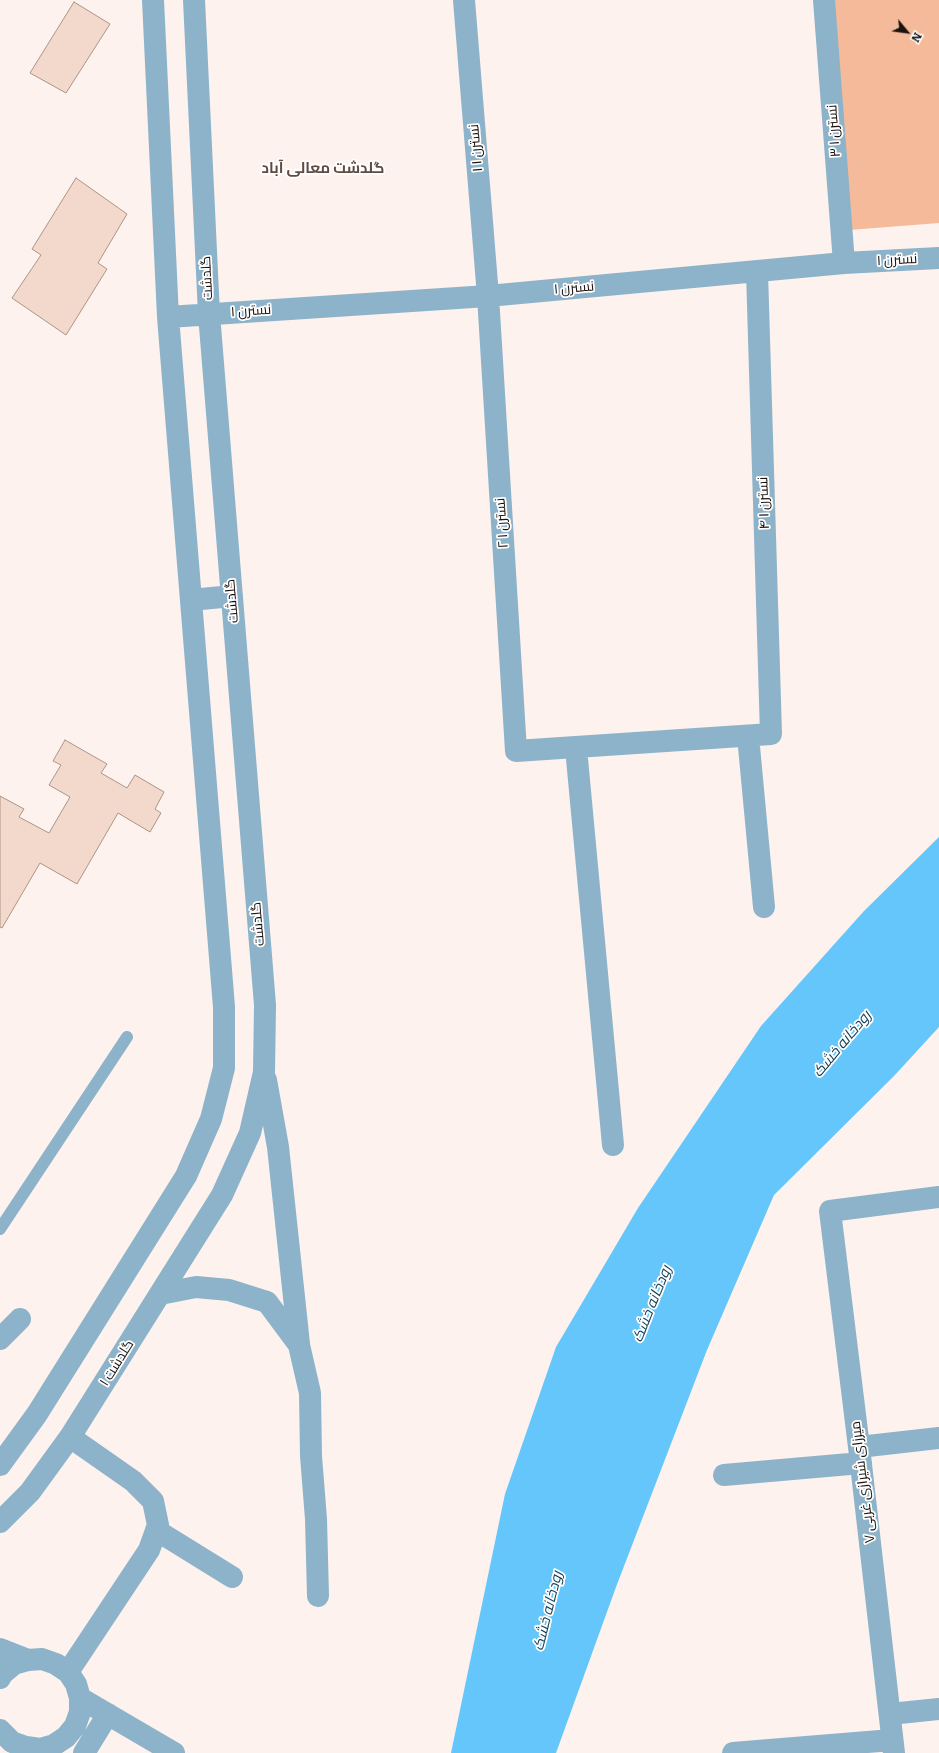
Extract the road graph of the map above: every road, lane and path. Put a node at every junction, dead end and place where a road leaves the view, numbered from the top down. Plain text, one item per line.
1 (153, 0) edge
2 (194, 0) edge
3 (464, 0) edge
4 (824, 0) edge
5 (939, 258) edge
6 (844, 263) junction
7 (757, 272) junction
8 (488, 296) junction
9 (209, 314) junction
10 (168, 317) junction
11 (232, 596) junction
12 (191, 600) junction
13 (748, 736) junction
14 (576, 748) junction
15 (764, 907) dead end
16 (127, 1037) dead end
17 (264, 1072) junction
18 (613, 1144) dead end
19 (222, 1195) joint
20 (939, 1198) edge
21 (0, 1229) edge
22 (160, 1294) junction
23 (20, 1319) dead end
24 (0, 1339) edge
25 (300, 1351) junction
26 (70, 1437) junction
27 (939, 1438) edge
28 (860, 1455) junction
29 (0, 1464) edge
30 (724, 1475) dead end
31 (0, 1522) edge
32 (156, 1530) junction
33 (232, 1577) dead end
34 (318, 1596) dead end
35 (0, 1649) edge
36 (28, 1660) junction
37 (68, 1672) junction
38 (0, 1678) edge
39 (80, 1698) junction
40 (939, 1709) edge
41 (108, 1714) junction
42 (890, 1714) junction
43 (6, 1742) edge
44 (893, 1746) edge
45 (84, 1753) edge
46 (174, 1753) edge
47 (733, 1753) edge

1 - 10 street
2 - 9 street, گلدشت
3 - 8 street, ۱ نسترن ۱
4 - 6 street, ۳ نسترن ۱
5 - 6 street, نسترن ۱
6 - 7 street, نسترن ۱
7 - 8 street, نسترن ۱
7 - 13 street, ۴ نسترن ۱
8 - 9 street, نسترن ۱
8 - 14 street, ۲ نسترن ۱
9 - 10 street, نسترن ۱
9 - 11 street, گلدشت
10 - 12 street
11 - 12 street
11 - 17 street, گلدشت
12 - 29 street
13 - 14 street
13 - 15 street
14 - 18 street
16 - 21 lane
17 - 19 street, گلدشت
17 - 25 street
19 - 22 street, گلدشت ۱
20 - 28 street, ۷ میرزای شیرازی غربی
22 - 25 street
22 - 26 street, گلدشت ۱
23 - 24 street
25 - 34 street
26 - 31 street, گلدشت ۱
26 - 32 street
27 - 28 street
28 - 30 street
28 - 42 street, ۷ میرزای شیرازی غربی
32 - 33 street
32 - 37 street
35 - 36 street
36 - 37 street
36 - 38 street
37 - 39 street
39 - 41 street
39 - 43 street
40 - 42 street
41 - 45 street
41 - 46 street
42 - 44 street, ۷ میرزای شیرازی غربی
44 - 47 street

